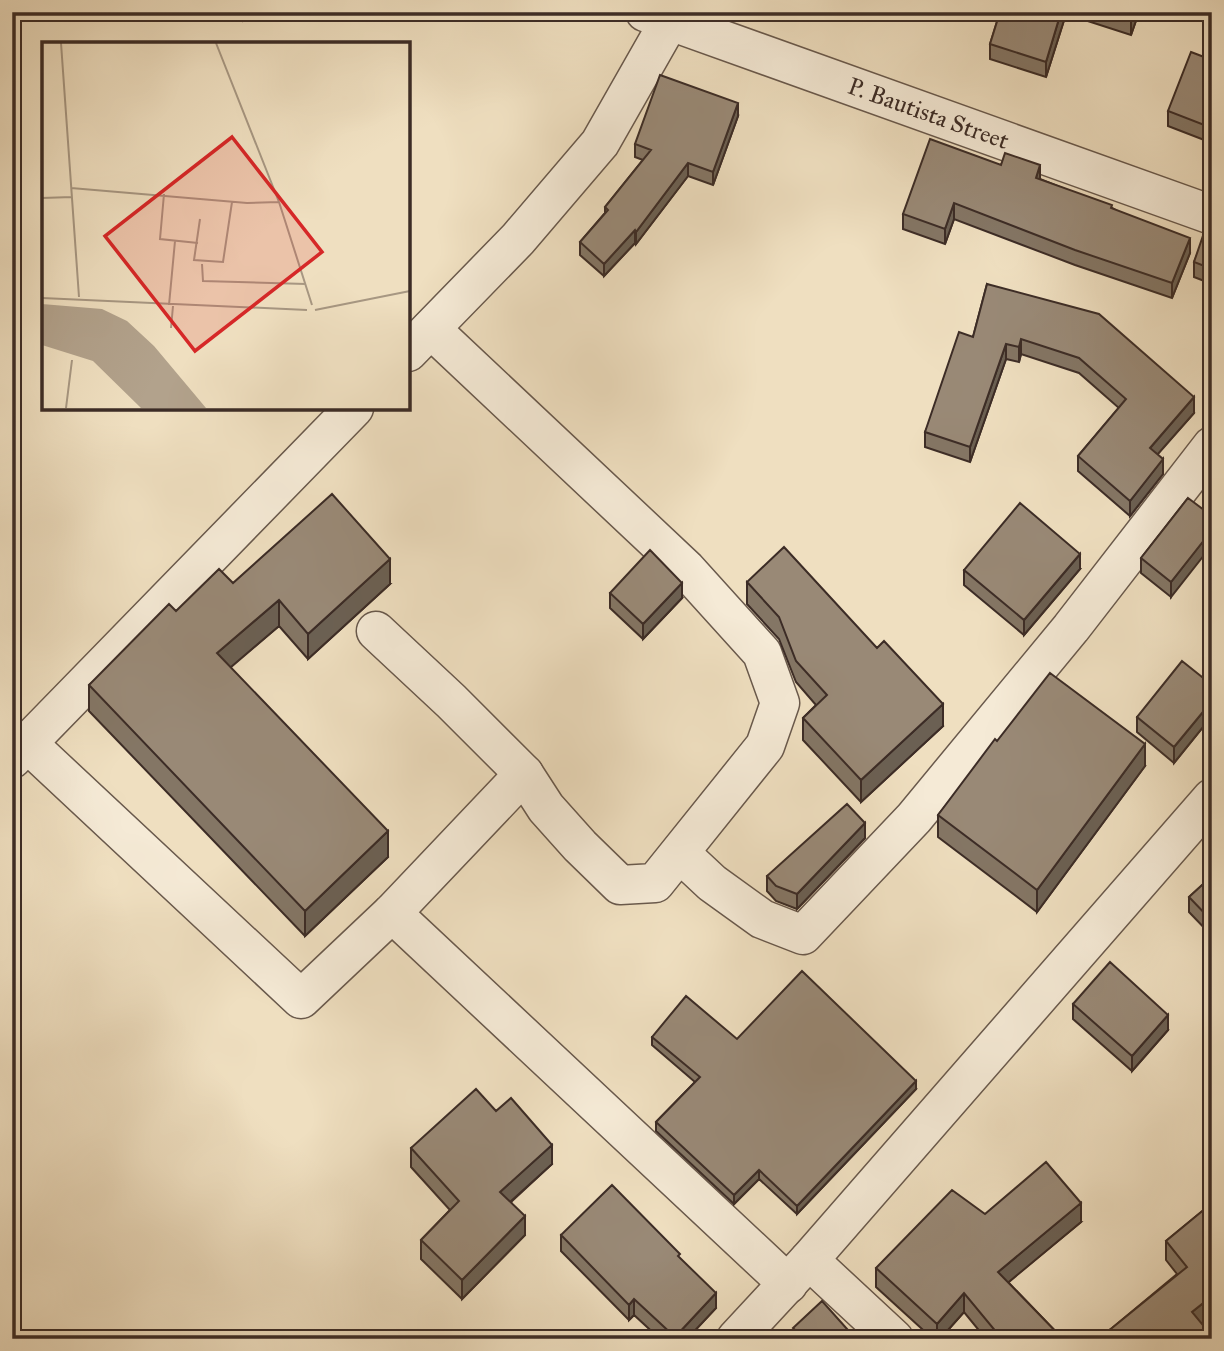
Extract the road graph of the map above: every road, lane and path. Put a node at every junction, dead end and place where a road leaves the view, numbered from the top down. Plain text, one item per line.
1 (658, 16) edge
2 (1212, 215) edge
3 (419, 341) edge
4 (352, 410) edge
5 (1212, 446) edge
6 (376, 631) dead end
7 (20, 751) edge
8 (524, 774) junction
9 (1212, 798) edge
10 (681, 854) junction
11 (393, 913) junction
12 (799, 1272) junction
13 (736, 1339) edge
14 (894, 1339) edge

1 - 2 street, P. Bautista Street
1 - 3 street
3 - 10 street
4 - 7 street
5 - 10 street
6 - 8 street
7 - 11 street
8 - 10 street
8 - 11 street
9 - 12 street
11 - 12 street
12 - 13 street
12 - 14 street

